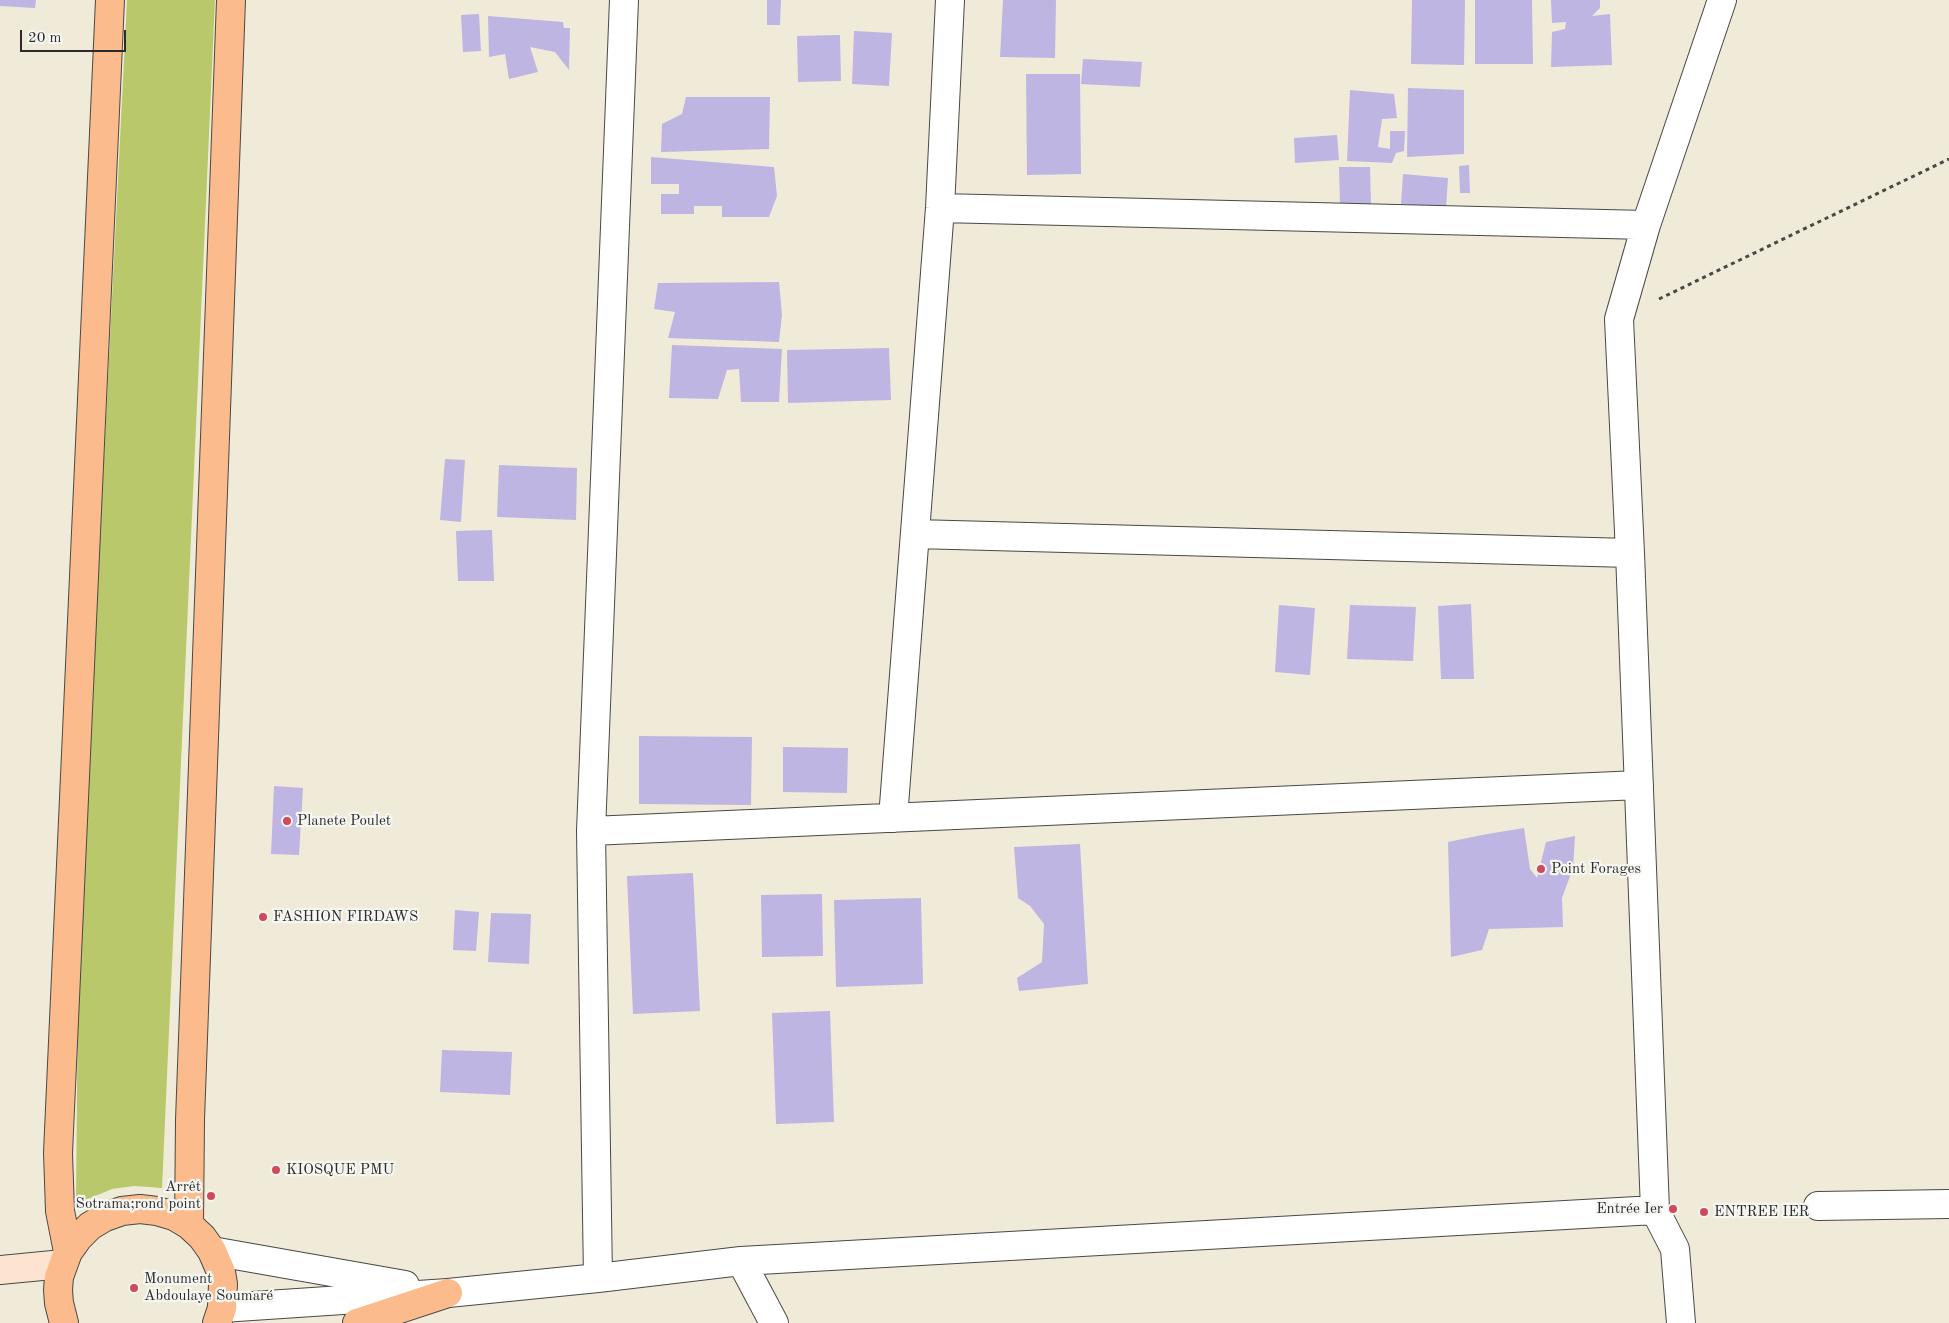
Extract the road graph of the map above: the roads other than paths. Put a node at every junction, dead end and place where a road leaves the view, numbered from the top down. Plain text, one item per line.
1 (110, 0) edge
2 (231, 0) edge
3 (624, 0) edge
4 (950, 0) edge
5 (1722, 0) edge
6 (940, 208) junction
7 (1646, 225) junction
8 (915, 534) junction
9 (1630, 553) junction
10 (1639, 785) junction
11 (893, 818) junction
12 (591, 831) junction
13 (1949, 1204) edge
14 (1818, 1206) dead end
15 (1655, 1210) junction
16 (189, 1225) junction
17 (212, 1251) junction
18 (65, 1258) junction
19 (741, 1261) junction
20 (0, 1270) edge
21 (598, 1278) junction
22 (448, 1293) junction
23 (219, 1315) edge
24 (64, 1323) edge
25 (357, 1323) edge
26 (774, 1323) edge
27 (1681, 1323) edge

1 - 18 main road
2 - 16 main road
3 - 12 street
4 - 6 street
5 - 7 street
6 - 7 street
6 - 8 street
7 - 9 street
8 - 9 street
8 - 11 street
9 - 10 street
10 - 11 street
10 - 15 street
11 - 12 street
12 - 21 street
13 - 14 street
15 - 19 street
15 - 27 street
16 - 17 main road
16 - 18 main road
17 - 22 street
17 - 23 main road
18 - 20 main road
18 - 24 main road
19 - 21 street
19 - 26 street
21 - 22 street
22 - 23 street
22 - 25 main road

